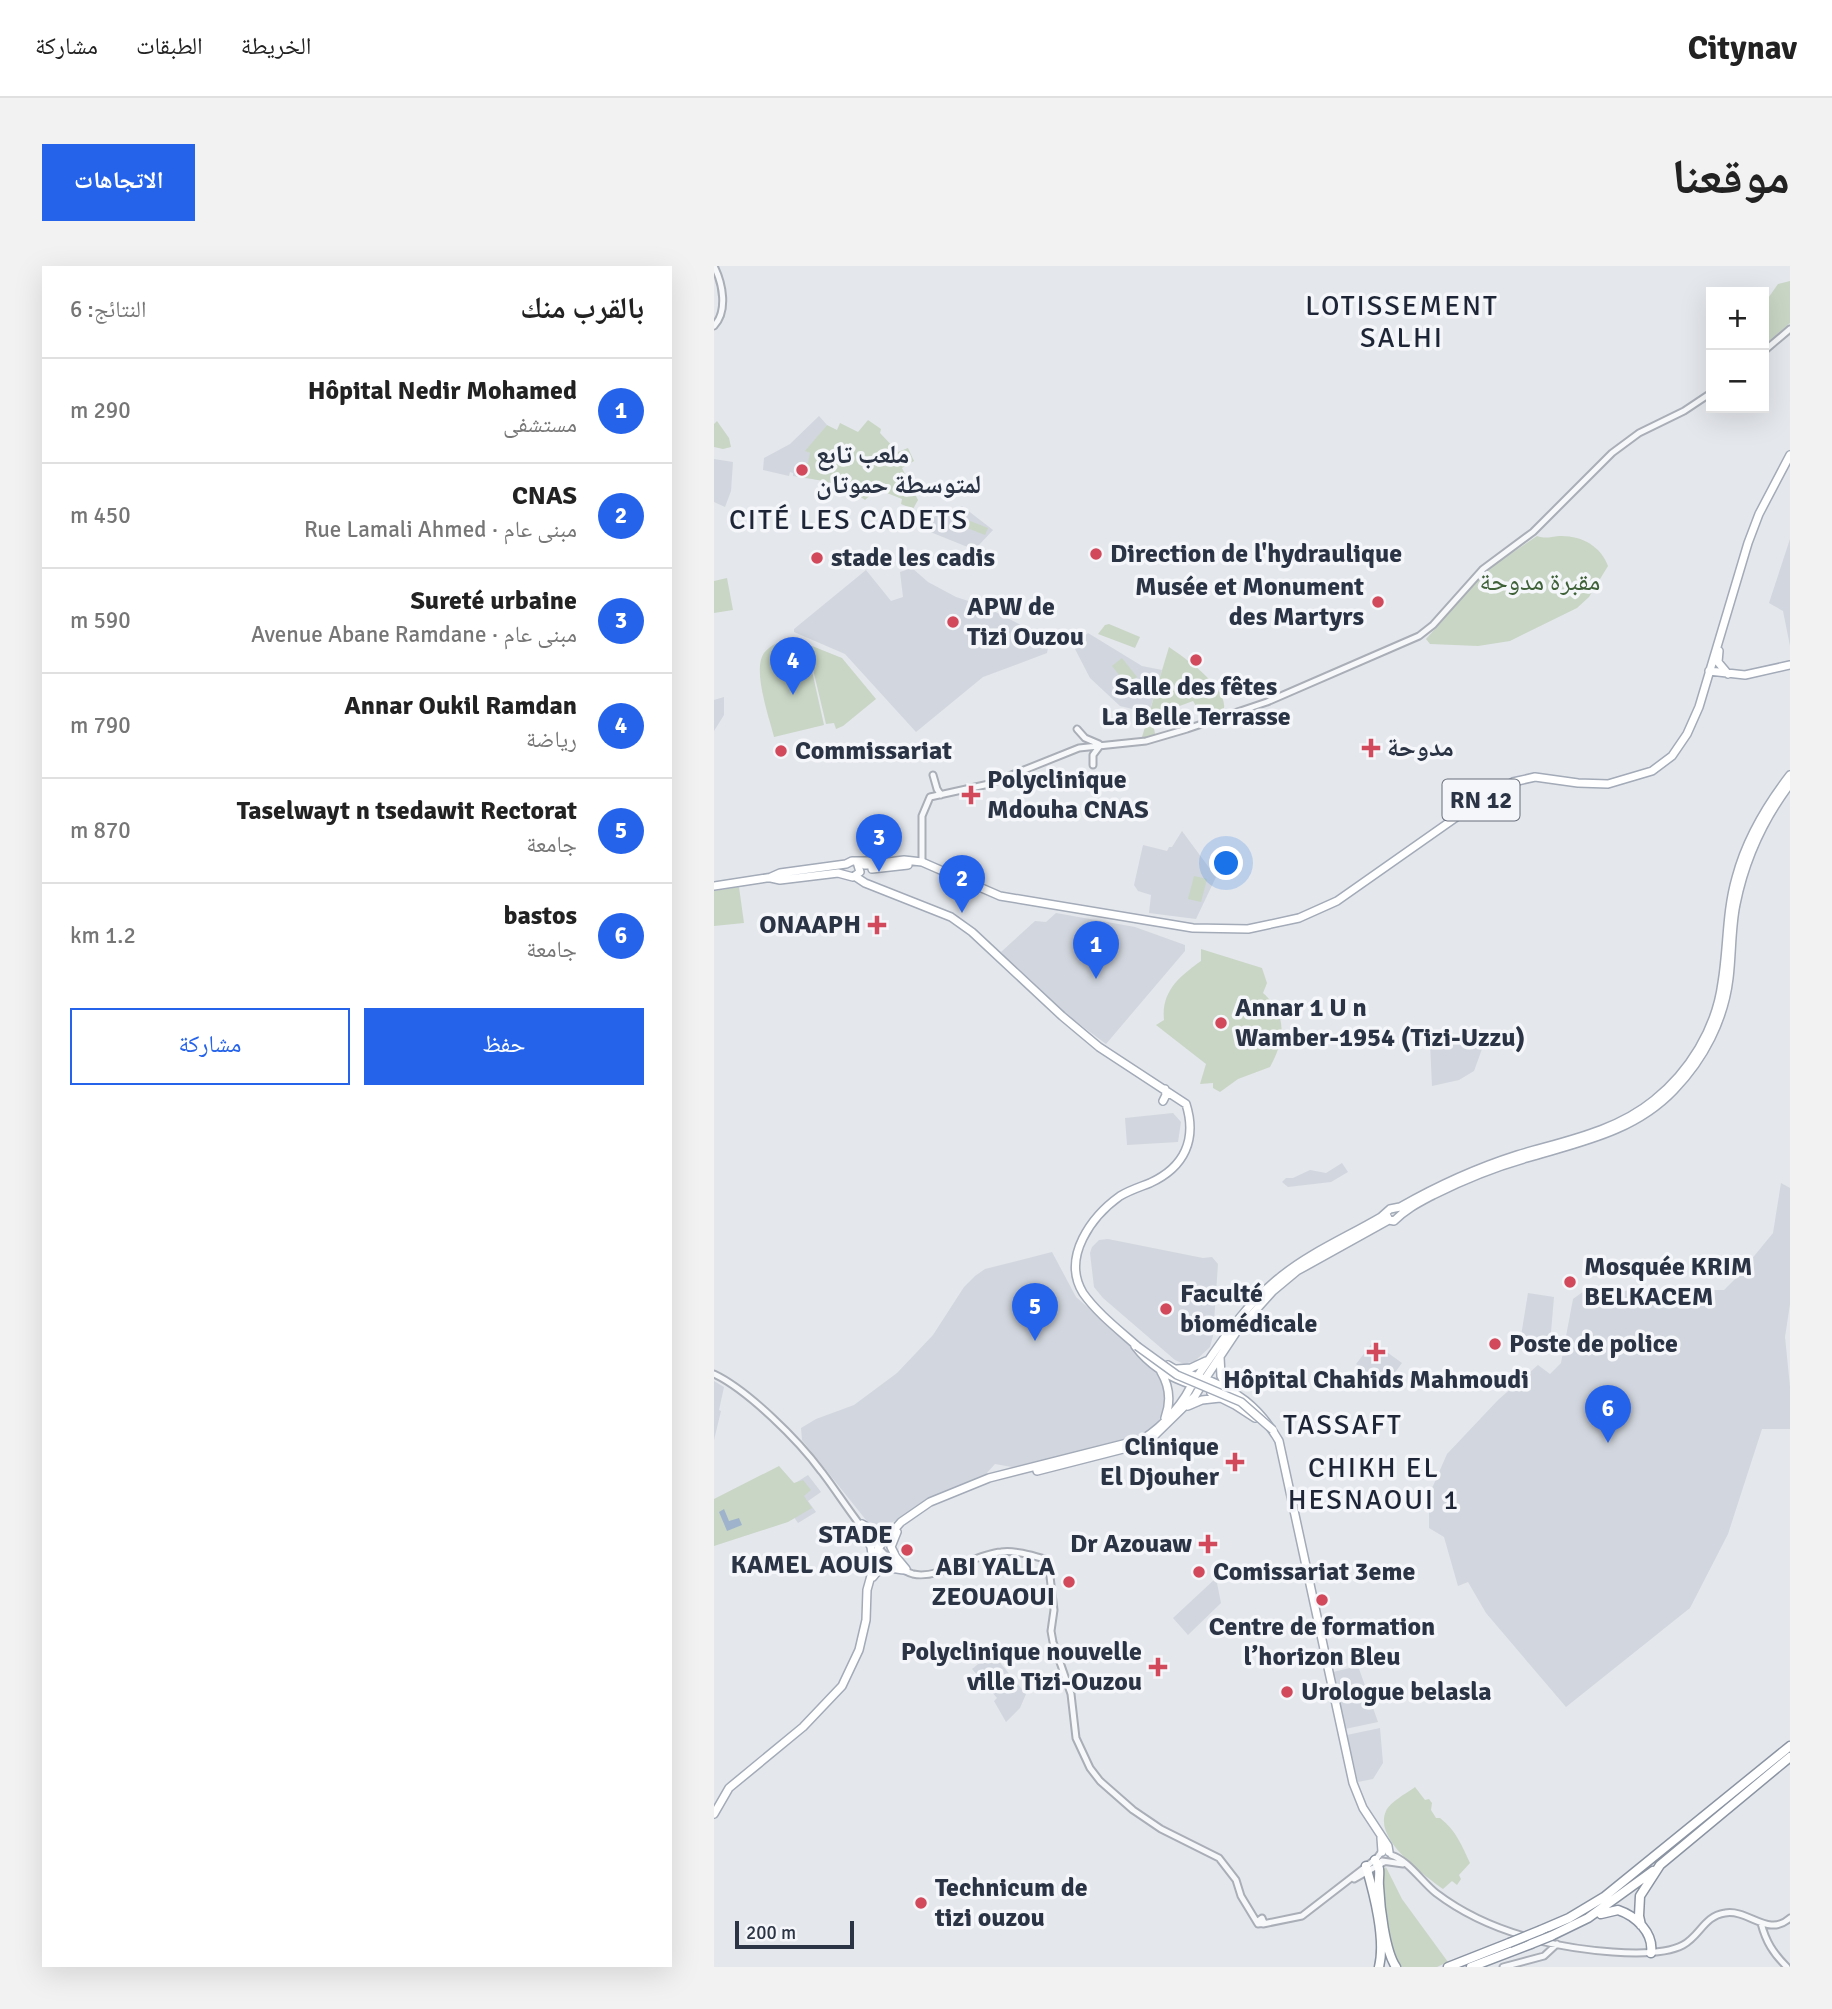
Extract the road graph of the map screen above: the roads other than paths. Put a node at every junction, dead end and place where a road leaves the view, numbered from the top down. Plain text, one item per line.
1 (715, 266) edge
2 (714, 326) edge
3 (1790, 330) edge
4 (1765, 350) edge
5 (1706, 396) edge
6 (1790, 455) edge
7 (1721, 631) junction
8 (1790, 664) edge
9 (1709, 671) junction
10 (1728, 675) junction
11 (1703, 695) junction
12 (1077, 729) dead end
13 (1102, 745) junction
14 (1093, 765) dead end
15 (933, 775) dead end
16 (1790, 775) edge
17 (1790, 784) edge
18 (942, 795) junction
19 (922, 862) junction
20 (843, 866) junction
21 (860, 869) junction
22 (847, 875) junction
23 (771, 877) junction
24 (871, 885) junction
25 (714, 886) edge
26 (881, 889) junction
27 (865, 892) dead end
28 (1165, 1088) junction
29 (1163, 1101) dead end
30 (1607, 1130) junction
31 (1135, 1344) junction
32 (1216, 1355) junction
33 (1159, 1369) junction
34 (1175, 1369) junction
35 (714, 1374) edge
36 (1198, 1383) junction
37 (1228, 1389) junction
38 (1222, 1398) junction
39 (1179, 1412) junction
40 (1163, 1423) junction
41 (1273, 1430) junction
42 (860, 1523) junction
43 (895, 1531) junction
44 (881, 1549) junction
45 (872, 1570) junction
46 (908, 1571) junction
47 (867, 1590) junction
48 (1790, 1746) edge
49 (1790, 1757) edge
50 (714, 1814) edge
51 (1383, 1858) junction
52 (1660, 1865) junction
53 (1366, 1868) junction
54 (1588, 1918) junction
55 (1790, 1918) edge
56 (1761, 1923) junction
57 (1641, 1925) junction
58 (1558, 1944) junction
59 (1651, 1953) junction
60 (1379, 1967) edge
61 (1396, 1967) edge
62 (1448, 1967) edge
63 (1471, 1967) edge
64 (1503, 1967) edge
65 (1787, 1967) edge

1 - 2 street
3 - 4 street
5 - 13 street
6 - 7 main road, RN 12
7 - 9 main road, RN 12
7 - 10 main road
8 - 10 main road
9 - 10 main road
9 - 11 main road, RN 12
10 - 11 main road
11 - 19 main road, RN 12
12 - 13 street
13 - 14 street
13 - 18 street
15 - 18 street
16 - 30 main road
17 - 30 main road
18 - 19 street
19 - 21 main road
20 - 21 main road
20 - 22 main road
20 - 23 main road
21 - 22 main road
21 - 24 main road
21 - 26 main road
22 - 23 main road
23 - 25 main road
24 - 26 main road
24 - 27 main road
26 - 28 main road
28 - 29 main road
28 - 31 main road
30 - 32 main road
31 - 33 main road
31 - 34 main road
31 - 41 main road, bridge
32 - 34 main road
32 - 36 main road
32 - 37 main road
33 - 36 main road
33 - 40 main road
34 - 36 main road
35 - 42 street
36 - 37 main road
36 - 38 main road
36 - 39 main road
36 - 40 main road
37 - 41 main road
38 - 39 main road
38 - 41 main road
39 - 43 main road
40 - 43 main road
41 - 51 main road
42 - 43 main road
42 - 44 street
42 - 45 main road
43 - 44 main road
43 - 46 main road
44 - 45 main road
44 - 46 street
45 - 47 main road
46 - 47 main road
46 - 53 street
47 - 50 main road
48 - 62 highway, bridge
49 - 52 highway
51 - 53 street
51 - 58 street
51 - 61 highway
52 - 54 highway
52 - 57 highway
53 - 60 highway
54 - 57 highway
54 - 63 highway, bridge
55 - 56 street
56 - 59 street
56 - 65 street
57 - 59 highway
58 - 59 street
58 - 64 street

